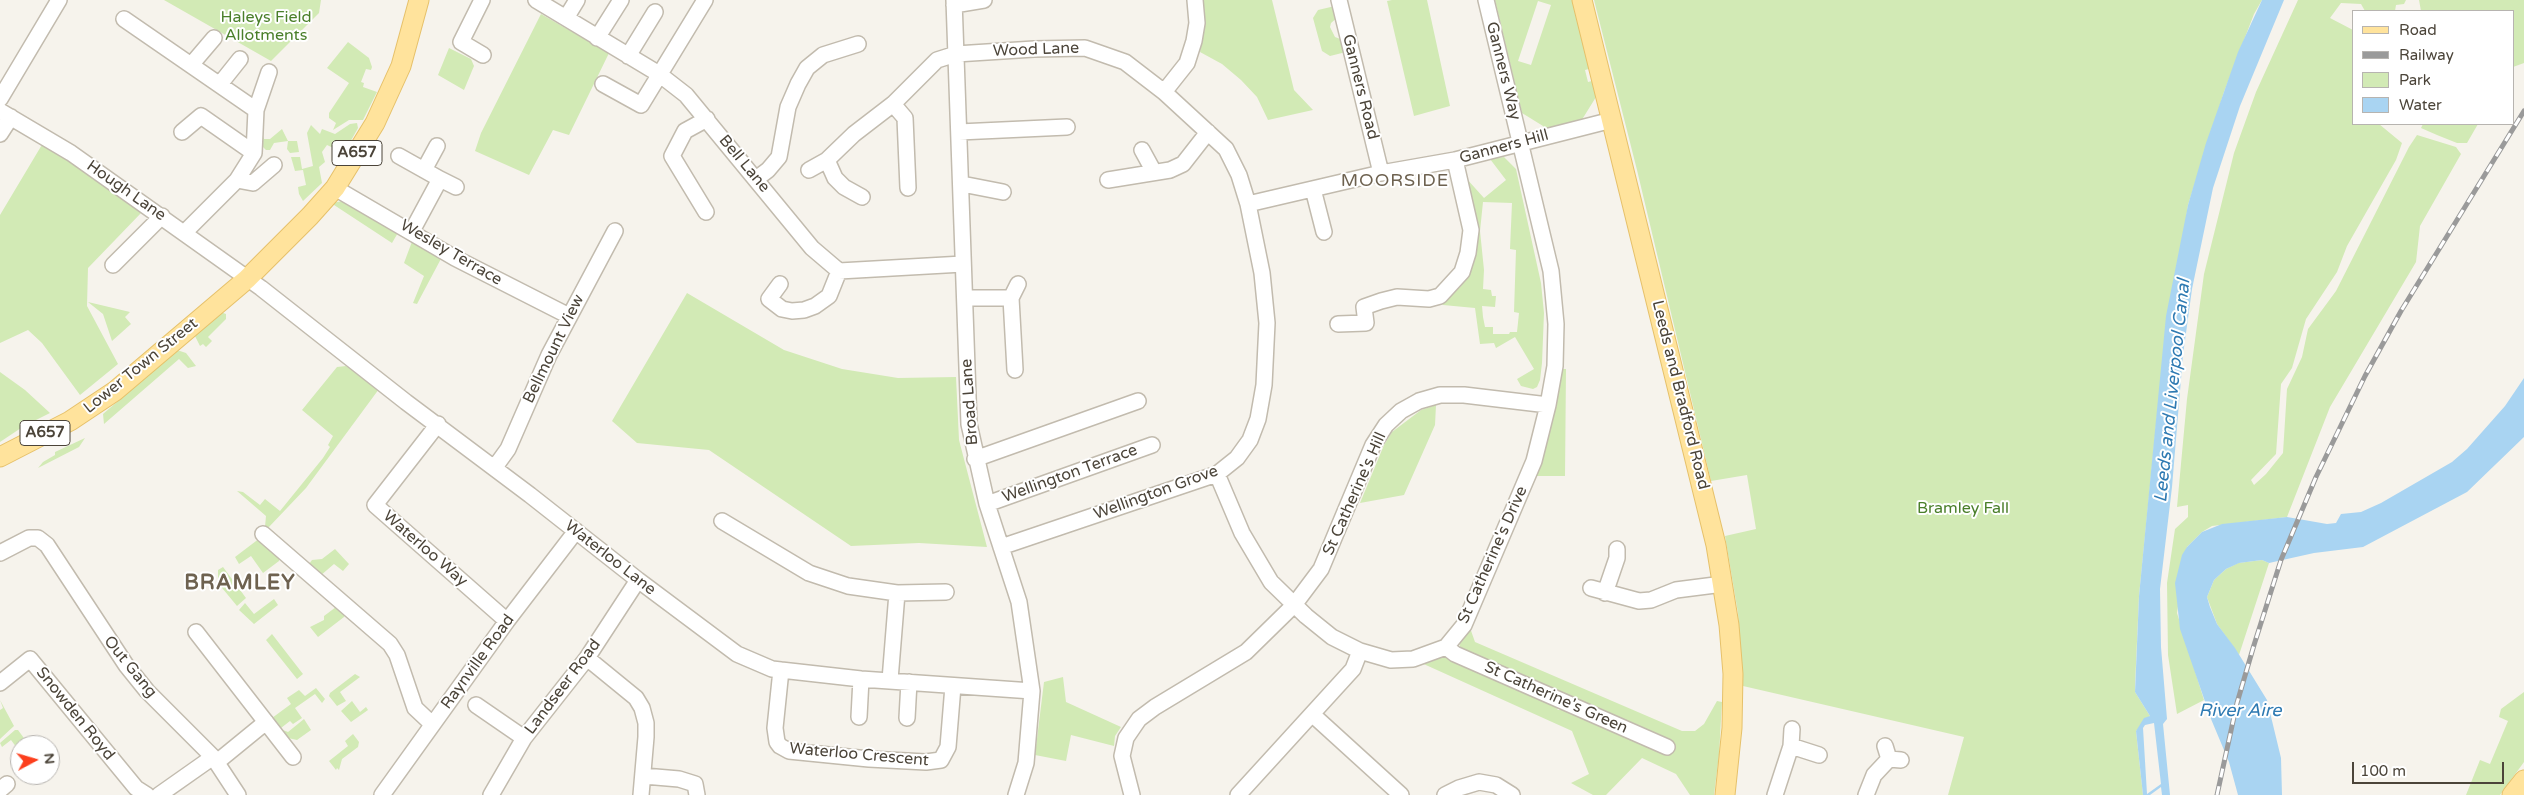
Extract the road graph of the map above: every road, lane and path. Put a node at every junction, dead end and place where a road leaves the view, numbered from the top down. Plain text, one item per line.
1 (59, 0) edge
2 (419, 0) edge
3 (482, 0) edge
4 (536, 0) edge
5 (577, 0) edge
6 (621, 0) edge
7 (704, 0) edge
8 (984, 0) edge
9 (1195, 0) edge
10 (1339, 0) edge
11 (1486, 0) edge
12 (1582, 0) edge
13 (954, 2) edge
14 (655, 12) dead end
15 (566, 18) junction
16 (124, 19) dead end
17 (214, 38) dead end
18 (597, 38) junction
19 (858, 44) dead end
20 (956, 54) junction
21 (483, 55) dead end
22 (628, 56) junction
23 (1115, 58) joint
24 (240, 59) dead end
25 (191, 65) junction
26 (269, 72) dead end
27 (659, 74) junction
28 (220, 84) junction
29 (604, 84) dead end
30 (1164, 92) junction
31 (0, 99) edge
32 (893, 104) junction
33 (256, 110) junction
34 (5, 114) edge
35 (706, 119) junction
36 (1612, 120) junction
37 (1067, 127) dead end
38 (182, 132) dead end
39 (959, 132) junction
40 (1208, 132) junction
41 (0, 134) edge
42 (1521, 143) junction
43 (437, 146) dead end
44 (1142, 150) dead end
45 (254, 153) junction
46 (398, 156) dead end
47 (827, 160) junction
48 (1455, 160) junction
49 (274, 165) dead end
50 (424, 170) junction
51 (809, 170) dead end
52 (1154, 172) junction
53 (1382, 173) junction
54 (440, 179) junction
55 (756, 179) junction
56 (237, 180) junction
57 (1108, 180) dead end
58 (962, 184) junction
59 (335, 188) junction
60 (456, 188) dead end
61 (908, 188) dead end
62 (1313, 189) junction
63 (1003, 192) dead end
64 (862, 198) dead end
65 (1248, 204) junction
66 (706, 212) dead end
67 (162, 216) junction
68 (412, 231) junction
69 (615, 231) dead end
70 (185, 232) junction
71 (1324, 232) dead end
72 (963, 264) junction
73 (113, 265) dead end
74 (839, 271) junction
75 (247, 278) junction
76 (780, 284) dead end
77 (1018, 284) dead end
78 (965, 298) junction
79 (1011, 298) junction
80 (569, 316) junction
81 (1338, 324) dead end
82 (1015, 370) dead end
83 (1138, 401) dead end
84 (1548, 405) junction
85 (438, 424) junction
86 (1152, 444) dead end
87 (0, 457) edge
88 (975, 459) junction
89 (495, 467) junction
90 (1217, 474) junction
91 (987, 504) junction
92 (722, 521) dead end
93 (576, 531) junction
94 (263, 534) dead end
95 (1001, 547) junction
96 (1617, 549) dead end
97 (0, 553) edge
98 (638, 580) junction
99 (1723, 584) junction
100 (946, 592) dead end
101 (897, 593) junction
102 (1294, 605) junction
103 (508, 621) junction
104 (196, 632) dead end
105 (1446, 647) junction
106 (1360, 651) junction
107 (588, 658) junction
108 (781, 670) junction
109 (861, 678) junction
110 (890, 680) junction
111 (909, 682) junction
112 (0, 683) edge
113 (953, 686) junction
114 (1032, 691) junction
115 (476, 705) dead end
116 (1313, 715) junction
117 (859, 717) dead end
118 (907, 718) dead end
119 (266, 722) junction
120 (432, 724) junction
121 (1792, 728) dead end
122 (524, 738) junction
123 (1791, 746) junction
124 (1667, 748) dead end
125 (1818, 755) dead end
126 (1892, 755) dead end
127 (293, 757) dead end
128 (215, 759) junction
129 (644, 776) junction
130 (2524, 780) edge
131 (147, 795) edge
132 (159, 795) edge
133 (238, 795) edge
134 (382, 795) edge
135 (491, 795) edge
136 (642, 795) edge
137 (697, 795) edge
138 (1016, 795) edge
139 (1132, 795) edge
140 (1238, 795) edge
141 (1401, 795) edge
142 (1445, 795) edge
143 (1512, 795) edge
144 (1725, 795) edge
145 (1775, 795) edge
146 (1866, 795) edge
147 (2512, 795) edge

1 - 31 street
2 - 59 main road, A657
3 - 21 street
4 - 15 street, Bell Lane
5 - 15 street
6 - 18 street
7 - 27 street
8 - 13 street
9 - 30 street
10 - 53 street, Ganners Road
11 - 42 street, Ganners Way
12 - 36 main road, Leeds and Bradford Road
13 - 20 street, Broad Lane
14 - 22 street
15 - 18 street, Bell Lane
16 - 25 street
17 - 25 street
18 - 22 street, Bell Lane
19 - 55 street
20 - 23 street, Wood Lane
20 - 32 street, Wood Lane
20 - 39 street, Broad Lane
22 - 27 street, Bell Lane
23 - 30 street, Wellington Grove
24 - 28 street
25 - 28 street
26 - 33 street
27 - 29 street
27 - 35 street, Bell Lane
28 - 33 street
30 - 40 street, Wellington Grove
32 - 47 street, Wood Lane
32 - 61 street
33 - 45 street
34 - 41 street
34 - 67 street, Hough Lane
35 - 55 street, Bell Lane
35 - 66 street
36 - 42 street, Ganners Hill
36 - 99 main road, Leeds and Bradford Road
37 - 39 street
38 - 45 street
39 - 58 street, Broad Lane
40 - 52 street
40 - 65 street, Wellington Grove
42 - 48 street, Ganners Hill
42 - 84 street, St Catherine's Drive
43 - 50 street
44 - 52 street
45 - 56 street
46 - 50 street
47 - 51 street, Wood Lane
47 - 64 street
48 - 53 street, Ganners Hill
48 - 81 street
49 - 56 street
50 - 54 street
52 - 57 street
53 - 62 street, Ganners Hill
54 - 60 street
54 - 68 street
55 - 74 street, Bell Lane
56 - 70 street
58 - 63 street
58 - 72 street, Broad Lane
59 - 68 street, Wesley Terrace
59 - 75 main road, A657
62 - 65 street, Ganners Hill
62 - 71 street
65 - 90 street, Wellington Grove
67 - 70 street, Hough Lane
67 - 73 street
68 - 80 street, Wesley Terrace
69 - 80 street, Bellmount View
70 - 75 street, Hough Lane
72 - 74 street
72 - 78 street, Broad Lane
74 - 76 street
75 - 85 street, Waterloo Lane
75 - 87 main road, Lower Town Street / A657
77 - 79 street
78 - 79 street
78 - 88 street, Broad Lane
79 - 82 street
80 - 89 street, Bellmount View
83 - 88 street
84 - 102 street, St Catherine's Hill
84 - 105 street, St Catherine's Drive
85 - 89 street, Waterloo Lane
85 - 103 street, Waterloo Way
86 - 91 street, Wellington Terrace
88 - 91 street, Broad Lane
89 - 93 street, Waterloo Lane
90 - 95 street, Wellington Grove
90 - 102 street
91 - 95 street, Broad Lane
92 - 101 street
93 - 98 street, Waterloo Lane
93 - 103 street, Raynville Road
94 - 120 street
95 - 114 street, Broad Lane
96 - 99 street
97 - 128 street, Out Gang
98 - 107 street, Landseer Road
98 - 108 street, Waterloo Lane
99 - 144 main road, Leeds and Bradford Road
100 - 101 street
101 - 110 street
102 - 106 street
102 - 139 street, St Catherine's Hill
103 - 120 street, Raynville Road
104 - 119 street
105 - 106 street
105 - 124 street, St Catherine's Green
106 - 116 street
107 - 122 street, Landseer Road
107 - 129 street
108 - 109 street, Waterloo Lane
108 - 113 street, Waterloo Crescent
109 - 110 street, Waterloo Lane
109 - 117 street
110 - 111 street, Waterloo Lane
111 - 113 street, Waterloo Lane
111 - 118 street
112 - 131 street, Snowden Royd
113 - 114 street, Waterloo Lane
114 - 138 street, Broad Lane
115 - 122 street
116 - 140 street
116 - 141 street
119 - 127 street
119 - 128 street
120 - 134 street, Raynville Road
121 - 123 street
122 - 135 street, Landseer Road
123 - 125 street
123 - 145 street
126 - 146 street
128 - 132 street
128 - 133 street, Out Gang
129 - 136 street
129 - 137 street
130 - 147 main road
142 - 143 street

